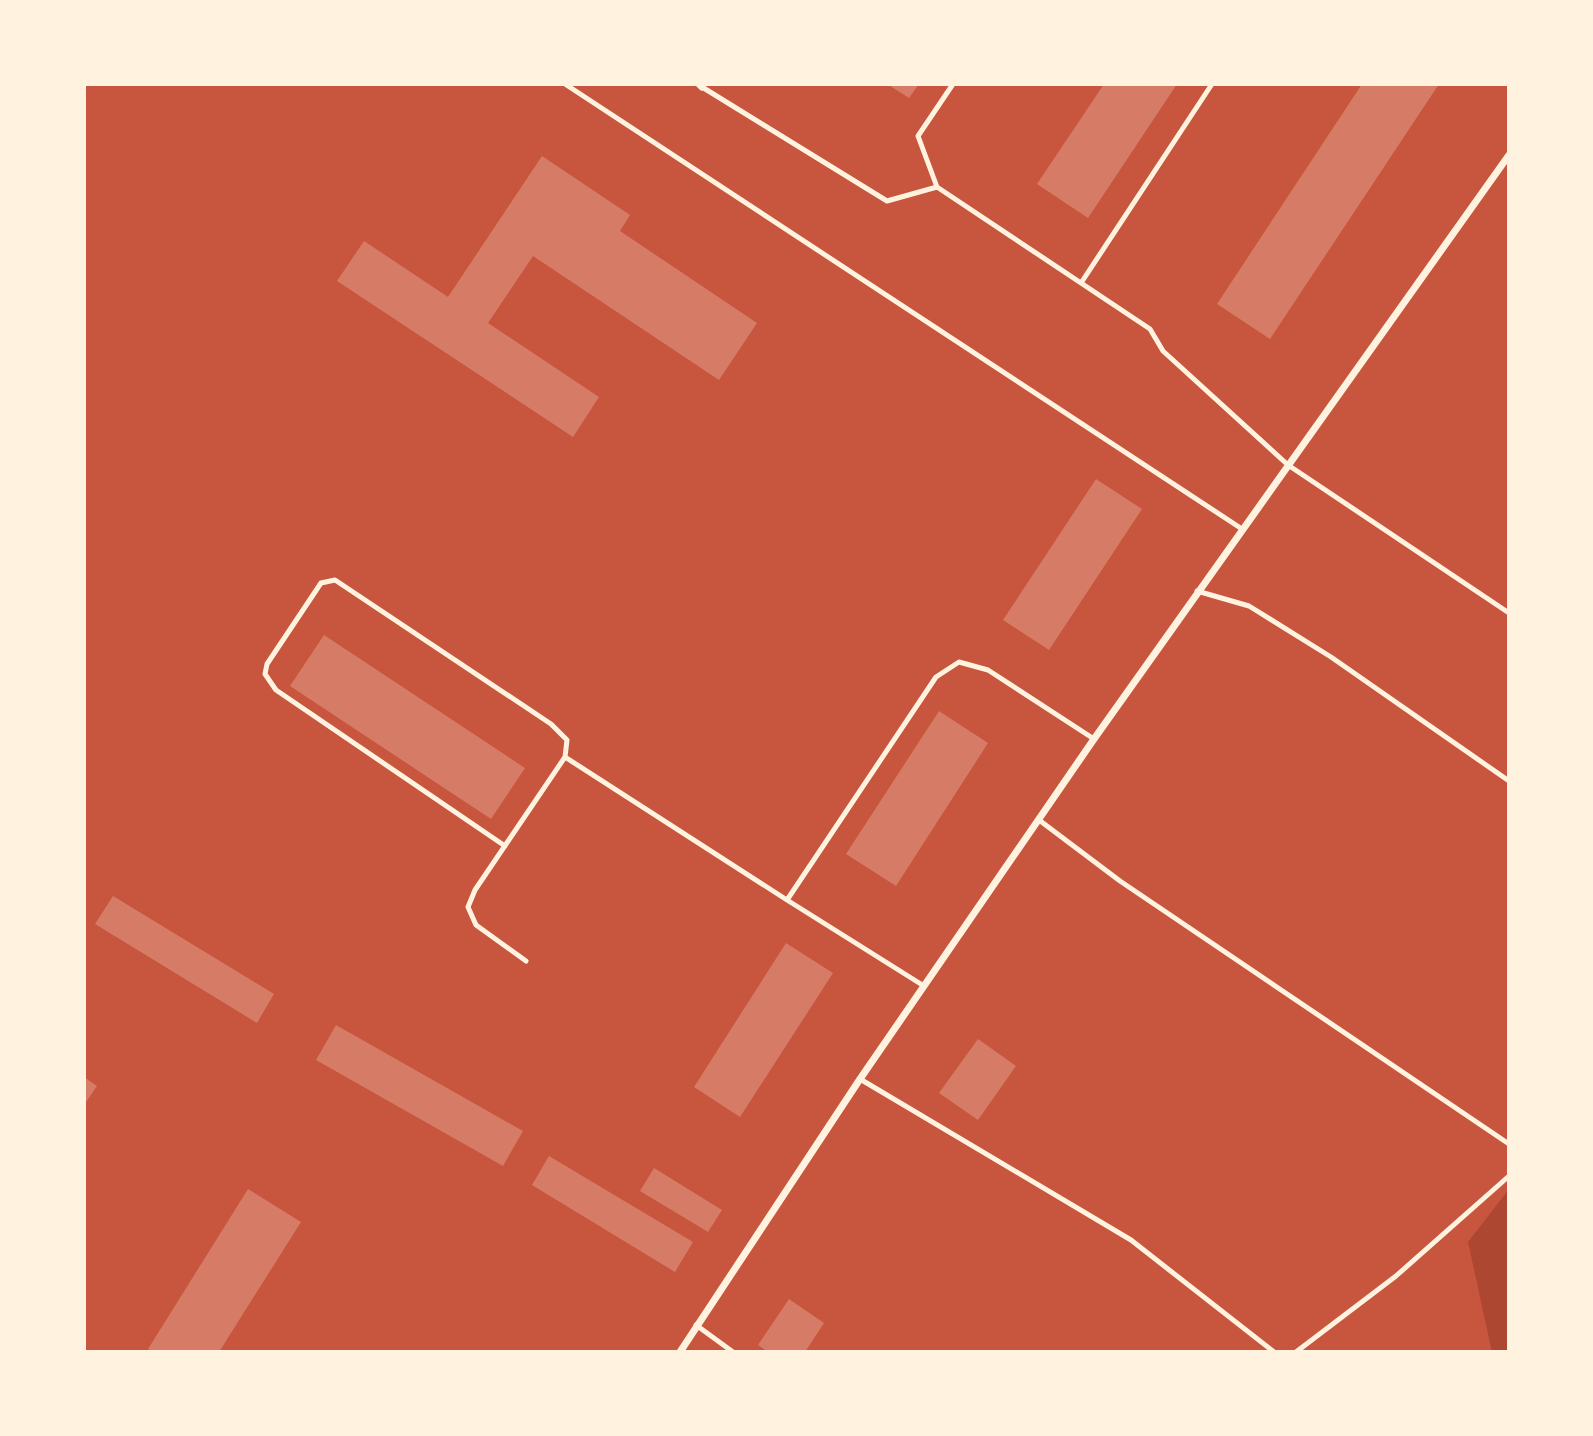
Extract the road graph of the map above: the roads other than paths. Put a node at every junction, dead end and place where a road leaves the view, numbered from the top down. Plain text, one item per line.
1 (565, 84) edge
2 (953, 84) edge
3 (1212, 84) edge
4 (701, 85) edge
5 (1509, 155) edge
6 (937, 187) junction
7 (1081, 283) junction
8 (1288, 465) junction
9 (1242, 529) junction
10 (1197, 591) junction
11 (1509, 613) edge
12 (1094, 739) junction
13 (565, 757) junction
14 (1509, 781) edge
15 (1039, 820) junction
16 (505, 845) junction
17 (786, 900) junction
18 (526, 961) dead end
19 (924, 986) junction
20 (860, 1079) junction
21 (1509, 1144) edge
22 (1509, 1175) edge
23 (696, 1325) junction
24 (680, 1352) edge
25 (733, 1352) edge
26 (1274, 1352) edge
27 (1296, 1352) edge

1 - 9 lane
2 - 6 lane
3 - 7 lane
4 - 6 lane
5 - 8 street
6 - 7 lane
7 - 8 lane
8 - 9 street
8 - 11 lane
9 - 10 street
10 - 12 street
10 - 14 lane
12 - 15 street
12 - 17 lane
13 - 16 lane
13 - 16 lane
13 - 17 lane
15 - 19 street
15 - 21 lane
16 - 18 lane
17 - 19 lane
19 - 20 street
20 - 23 street
20 - 26 lane
22 - 27 lane
23 - 24 street
23 - 25 lane

